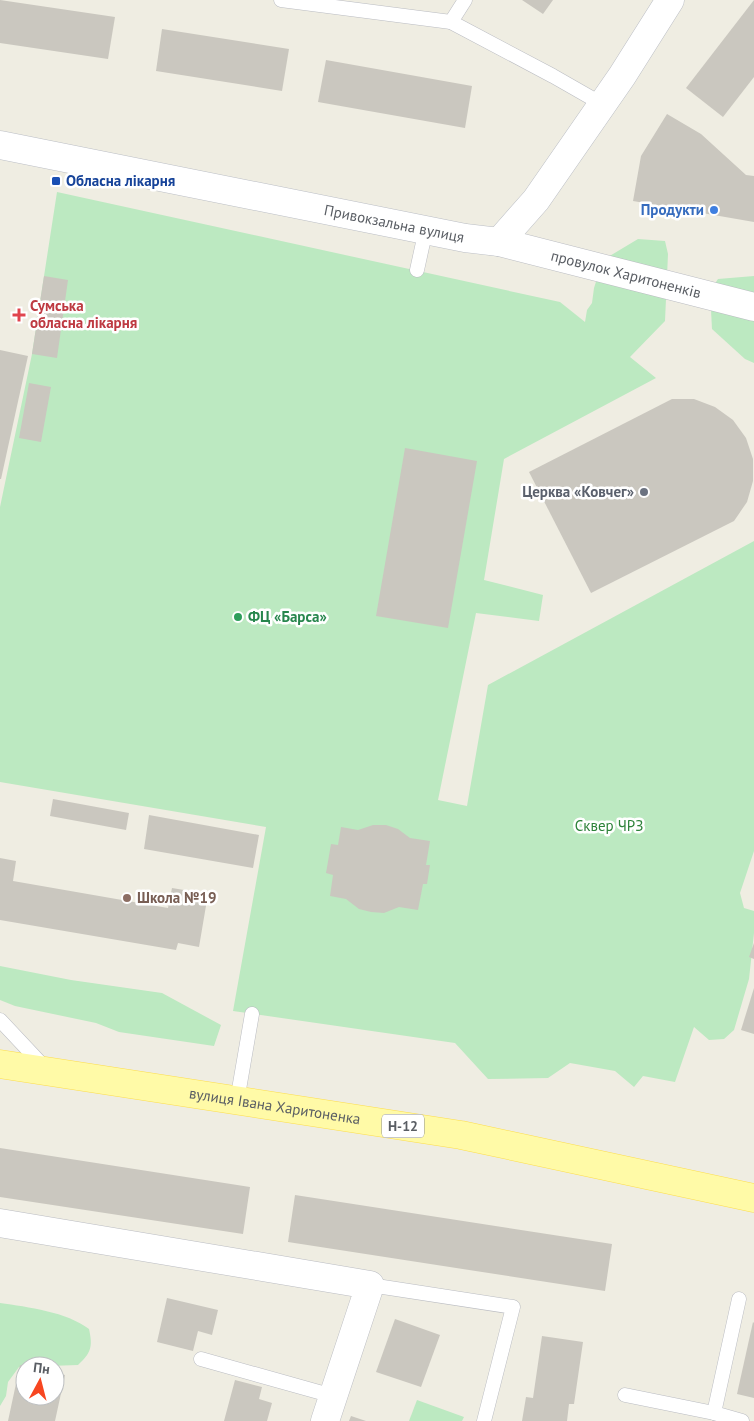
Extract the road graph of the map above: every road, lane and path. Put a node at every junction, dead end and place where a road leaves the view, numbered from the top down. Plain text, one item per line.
1 (281, 0) edge
2 (465, 0) edge
3 (670, 0) edge
4 (451, 22) junction
5 (602, 104) junction
6 (0, 145) edge
7 (426, 229) junction
8 (499, 242) junction
9 (417, 270) dead end
10 (754, 307) edge
11 (252, 1014) dead end
12 (0, 1020) edge
13 (0, 1064) edge
14 (48, 1071) junction
15 (237, 1101) junction
16 (754, 1198) edge
17 (0, 1223) edge
18 (370, 1286) junction
19 (739, 1298) dead end
20 (201, 1359) dead end
21 (625, 1395) dead end
22 (329, 1408) edge
23 (714, 1413) junction
24 (484, 1421) edge
25 (742, 1421) edge

1 - 4 lane
2 - 4 lane
3 - 5 main road
4 - 5 lane
5 - 8 main road
6 - 7 main road, Привокзальна вулиця
7 - 8 main road, Привокзальна вулиця
7 - 9 lane
8 - 10 main road, провулок Харитоненків
11 - 15 lane
12 - 14 lane
13 - 14 main road, вулиця Івана Харитоненка / Н-12
14 - 15 main road, вулиця Івана Харитоненка / Н-12
15 - 16 main road, вулиця Івана Харитоненка / Н-12
17 - 18 main road
18 - 22 main road
18 - 24 lane
19 - 23 lane
20 - 22 lane
21 - 23 lane
23 - 25 lane

